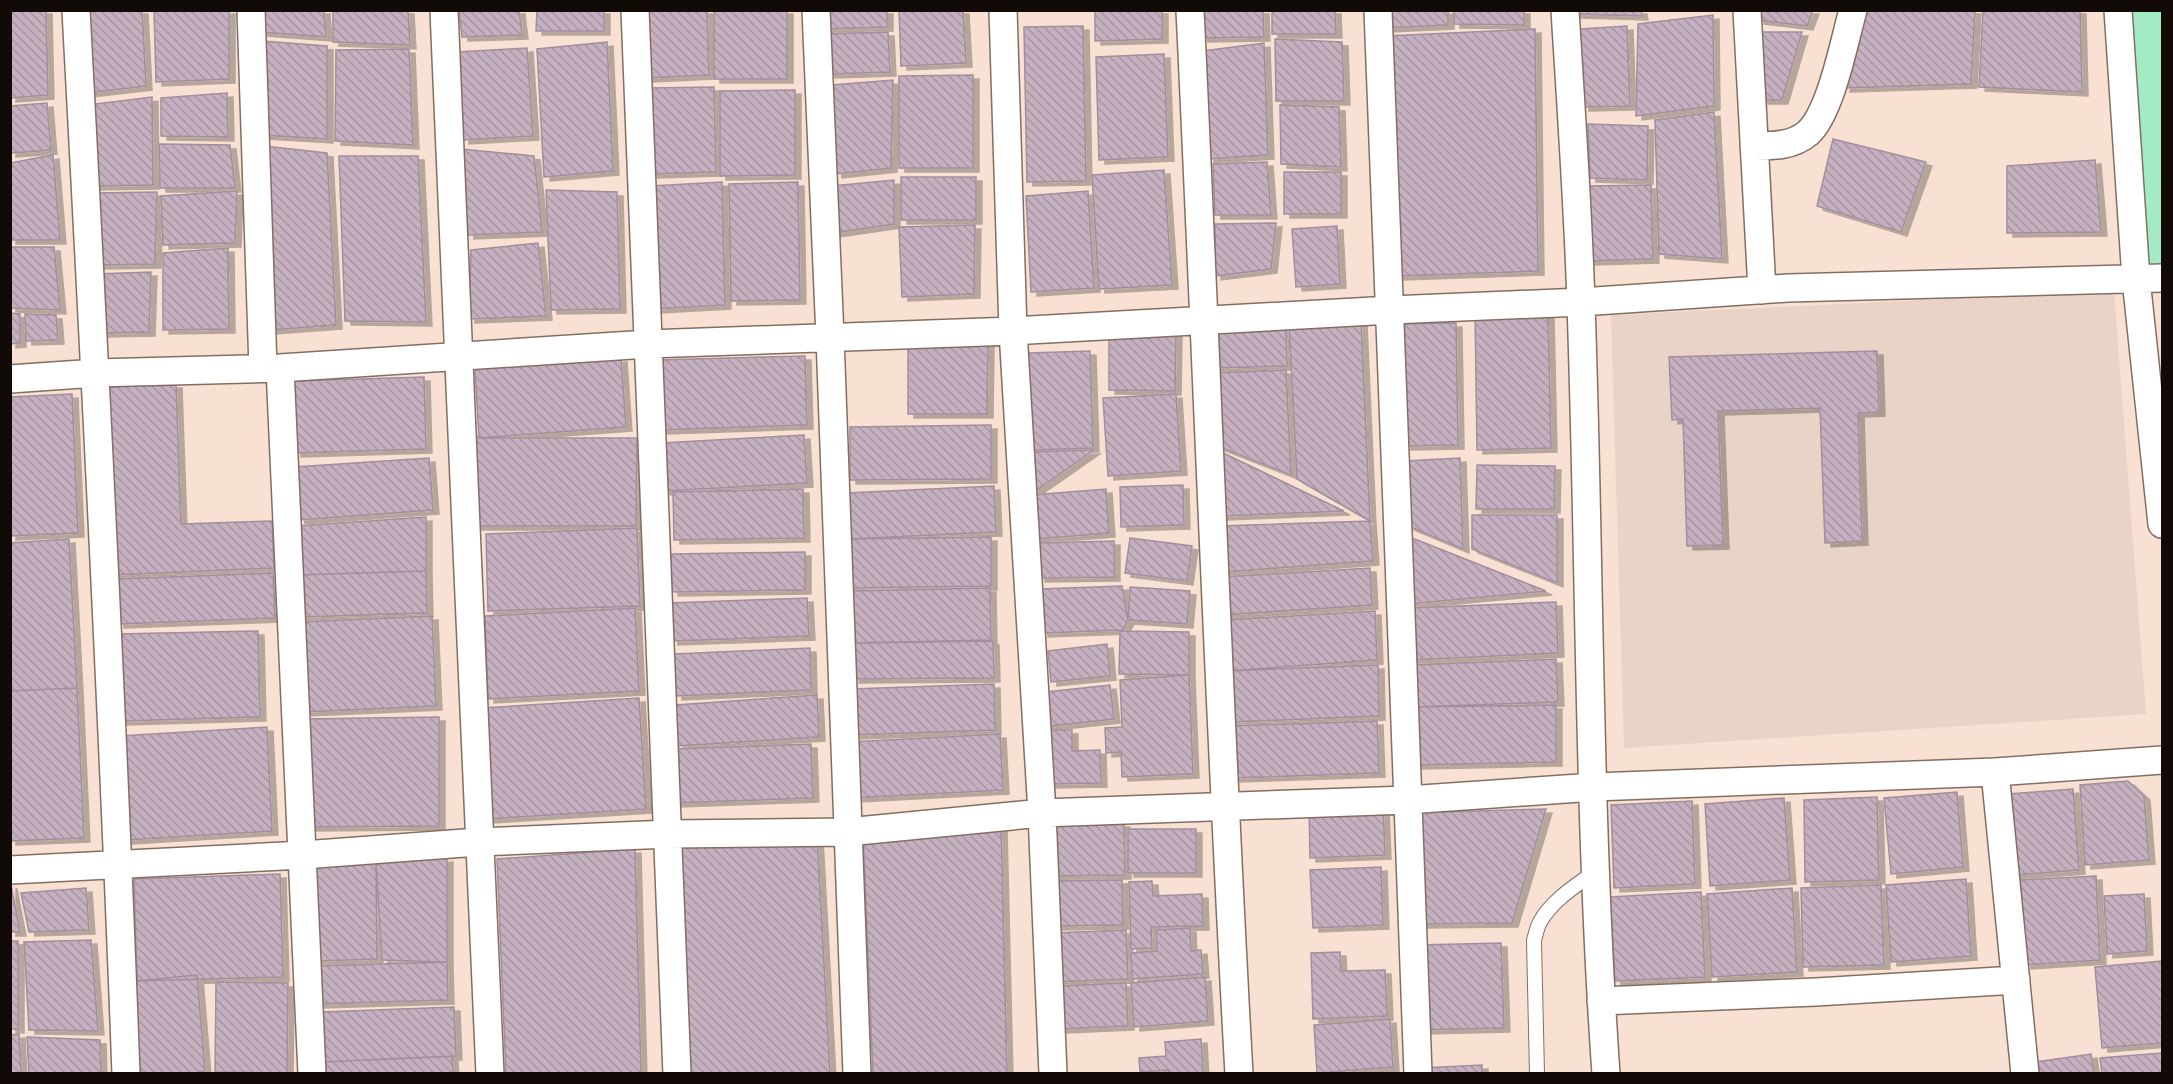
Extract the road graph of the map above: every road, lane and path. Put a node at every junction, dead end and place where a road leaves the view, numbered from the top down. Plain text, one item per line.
1 (76, 10) edge
2 (251, 10) edge
3 (444, 10) edge
4 (635, 10) edge
5 (816, 10) edge
6 (1003, 10) edge
7 (1190, 10) edge
8 (1378, 10) edge
9 (1565, 10) edge
10 (1747, 10) edge
11 (1853, 10) edge
12 (2118, 10) edge
13 (1754, 146) junction
14 (2163, 278) edge
15 (2136, 279) junction
16 (1762, 290) junction
17 (1581, 302) junction
18 (1391, 310) junction
19 (1205, 320) junction
20 (1013, 331) junction
21 (830, 337) junction
22 (648, 344) junction
23 (460, 355) junction
24 (272, 368) junction
25 (96, 373) junction
26 (10, 379) edge
27 (2163, 524) edge
28 (2163, 760) edge
29 (1995, 772) junction
30 (1594, 787) junction
31 (1407, 801) junction
32 (1224, 807) junction
33 (1042, 813) junction
34 (847, 832) junction
35 (669, 834) junction
36 (478, 842) junction
37 (303, 855) junction
38 (118, 865) junction
39 (10, 870) edge
40 (1596, 871) junction
41 (2016, 980) junction
42 (1601, 1001) junction
43 (126, 1074) edge
44 (312, 1074) edge
45 (490, 1074) edge
46 (677, 1074) edge
47 (857, 1074) edge
48 (1053, 1074) edge
49 (1239, 1074) edge
50 (1418, 1074) edge
51 (1537, 1074) edge
52 (1606, 1074) edge
53 (2025, 1074) edge

1 - 25 street
2 - 24 street
3 - 23 street
4 - 22 street
5 - 21 street
6 - 20 street
7 - 19 street
8 - 18 street
9 - 17 street
10 - 13 street
11 - 13 street
12 - 15 street
13 - 16 street
14 - 15 street
15 - 16 street
15 - 27 street
16 - 17 street
17 - 18 street
17 - 30 street
18 - 19 street
18 - 31 street
19 - 20 street
19 - 32 street
20 - 21 street
20 - 33 street
21 - 22 street
21 - 34 street
22 - 23 street
22 - 35 street
23 - 24 street
23 - 36 street
24 - 25 street
24 - 37 street
25 - 26 street
25 - 38 street
28 - 29 street
29 - 30 street
29 - 41 street
30 - 31 street
30 - 40 street
31 - 32 street
31 - 50 street
32 - 33 street
32 - 49 street
33 - 34 street
33 - 48 street
34 - 35 street
34 - 47 street
35 - 36 street
35 - 46 street
36 - 37 street
36 - 45 street
37 - 38 street
37 - 44 street
38 - 39 street
38 - 43 street
40 - 42 street
40 - 51 lane
41 - 42 street
41 - 53 street
42 - 52 street

